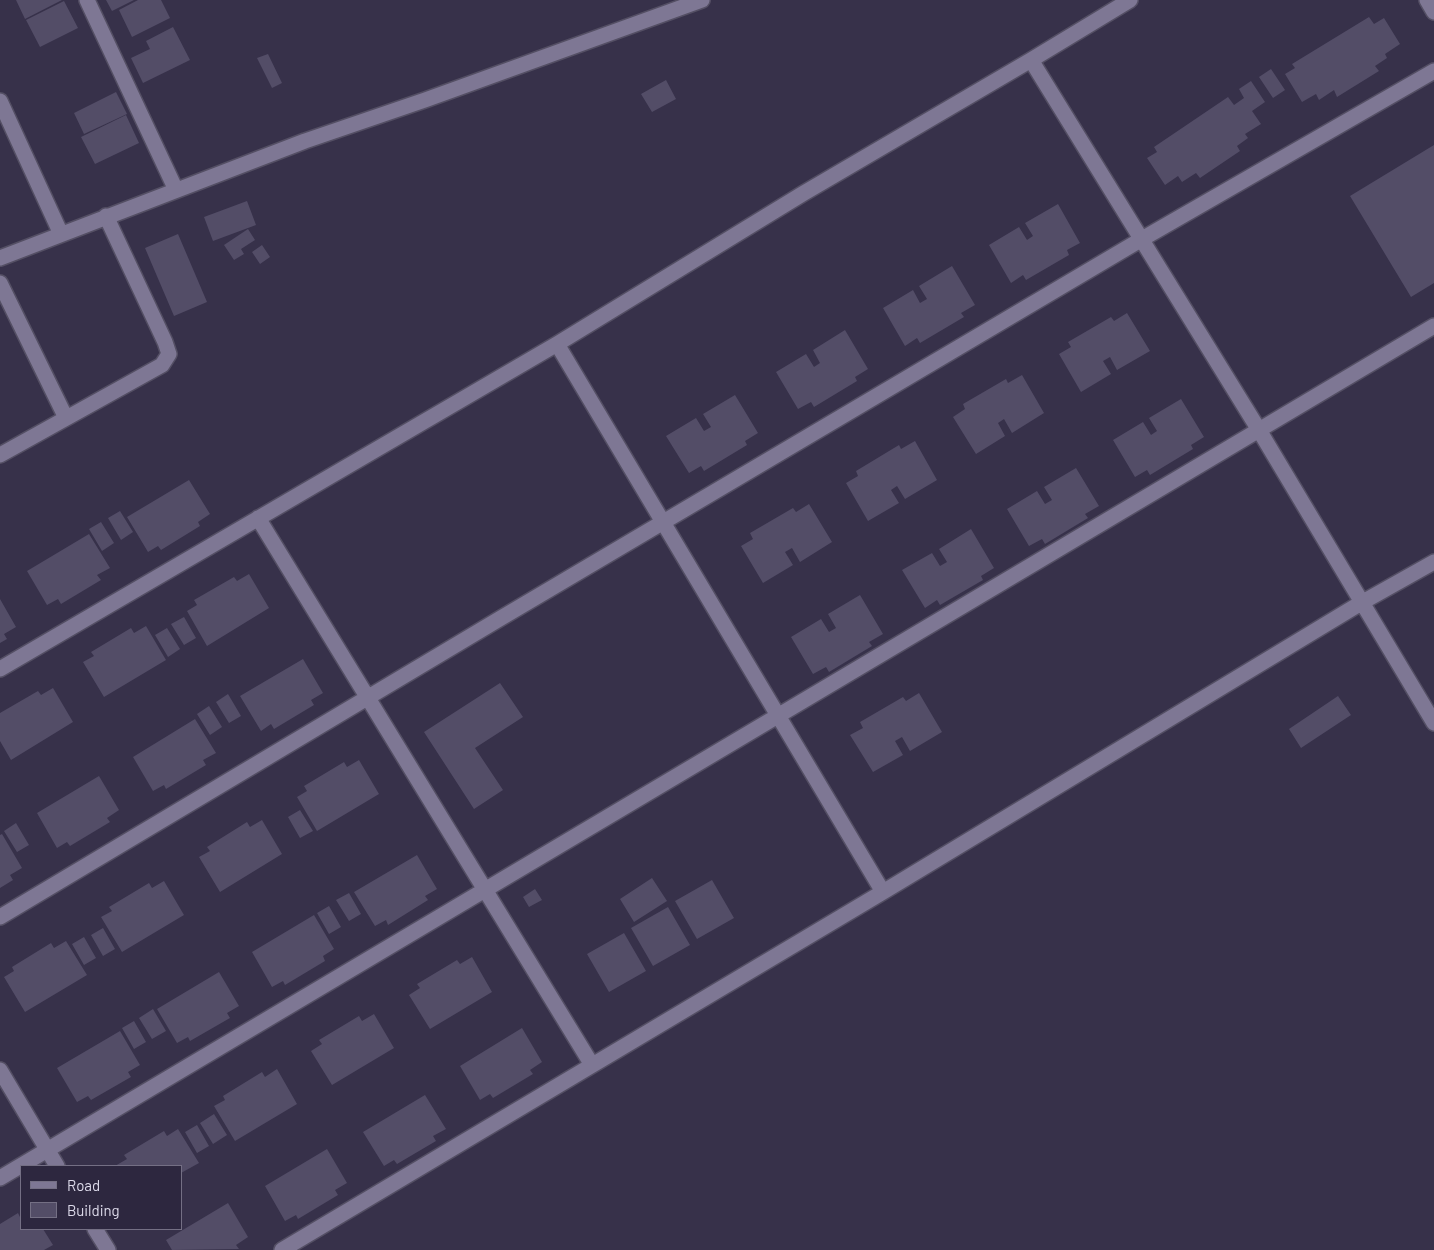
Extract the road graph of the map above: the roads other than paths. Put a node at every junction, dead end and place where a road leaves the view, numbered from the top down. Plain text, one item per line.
1 (87, 0) edge
2 (702, 0) edge
3 (1130, 0) edge
4 (1427, 0) edge
5 (1434, 12) edge
6 (1031, 60) junction
7 (1434, 71) edge
8 (0, 101) edge
9 (176, 190) junction
10 (106, 216) junction
11 (60, 234) junction
12 (1142, 239) junction
13 (0, 258) edge
14 (0, 283) edge
15 (1434, 326) edge
16 (557, 344) junction
17 (66, 418) junction
18 (1259, 430) junction
19 (0, 455) edge
20 (258, 518) junction
21 (663, 523) junction
22 (1434, 562) edge
23 (1361, 603) junction
24 (0, 669) edge
25 (368, 698) junction
26 (778, 715) junction
27 (1434, 723) edge
28 (486, 889) junction
29 (882, 892) junction
30 (0, 917) edge
31 (592, 1064) junction
32 (0, 1070) edge
33 (47, 1150) junction
34 (22, 1165) edge
35 (56, 1165) edge
36 (20, 1166) edge
37 (0, 1178) edge
38 (96, 1230) edge
39 (108, 1250) edge
40 (282, 1250) edge

1 - 9 street
2 - 9 street
3 - 6 street
4 - 5 street
6 - 12 street
6 - 16 street
7 - 12 street
8 - 11 street
9 - 10 street
10 - 11 street
10 - 17 street
11 - 13 street
12 - 18 street
12 - 21 street
14 - 17 street
15 - 18 street
16 - 20 street
16 - 21 street
17 - 19 street
18 - 23 street
18 - 26 street
20 - 24 street
20 - 25 street
21 - 25 street
21 - 26 street
22 - 23 street
23 - 27 street
23 - 29 street
25 - 28 street
25 - 30 street
26 - 28 street
26 - 29 street
28 - 31 street
28 - 33 street
29 - 31 street
31 - 40 street
32 - 33 street
33 - 34 street
33 - 35 street
36 - 37 street
38 - 39 street

